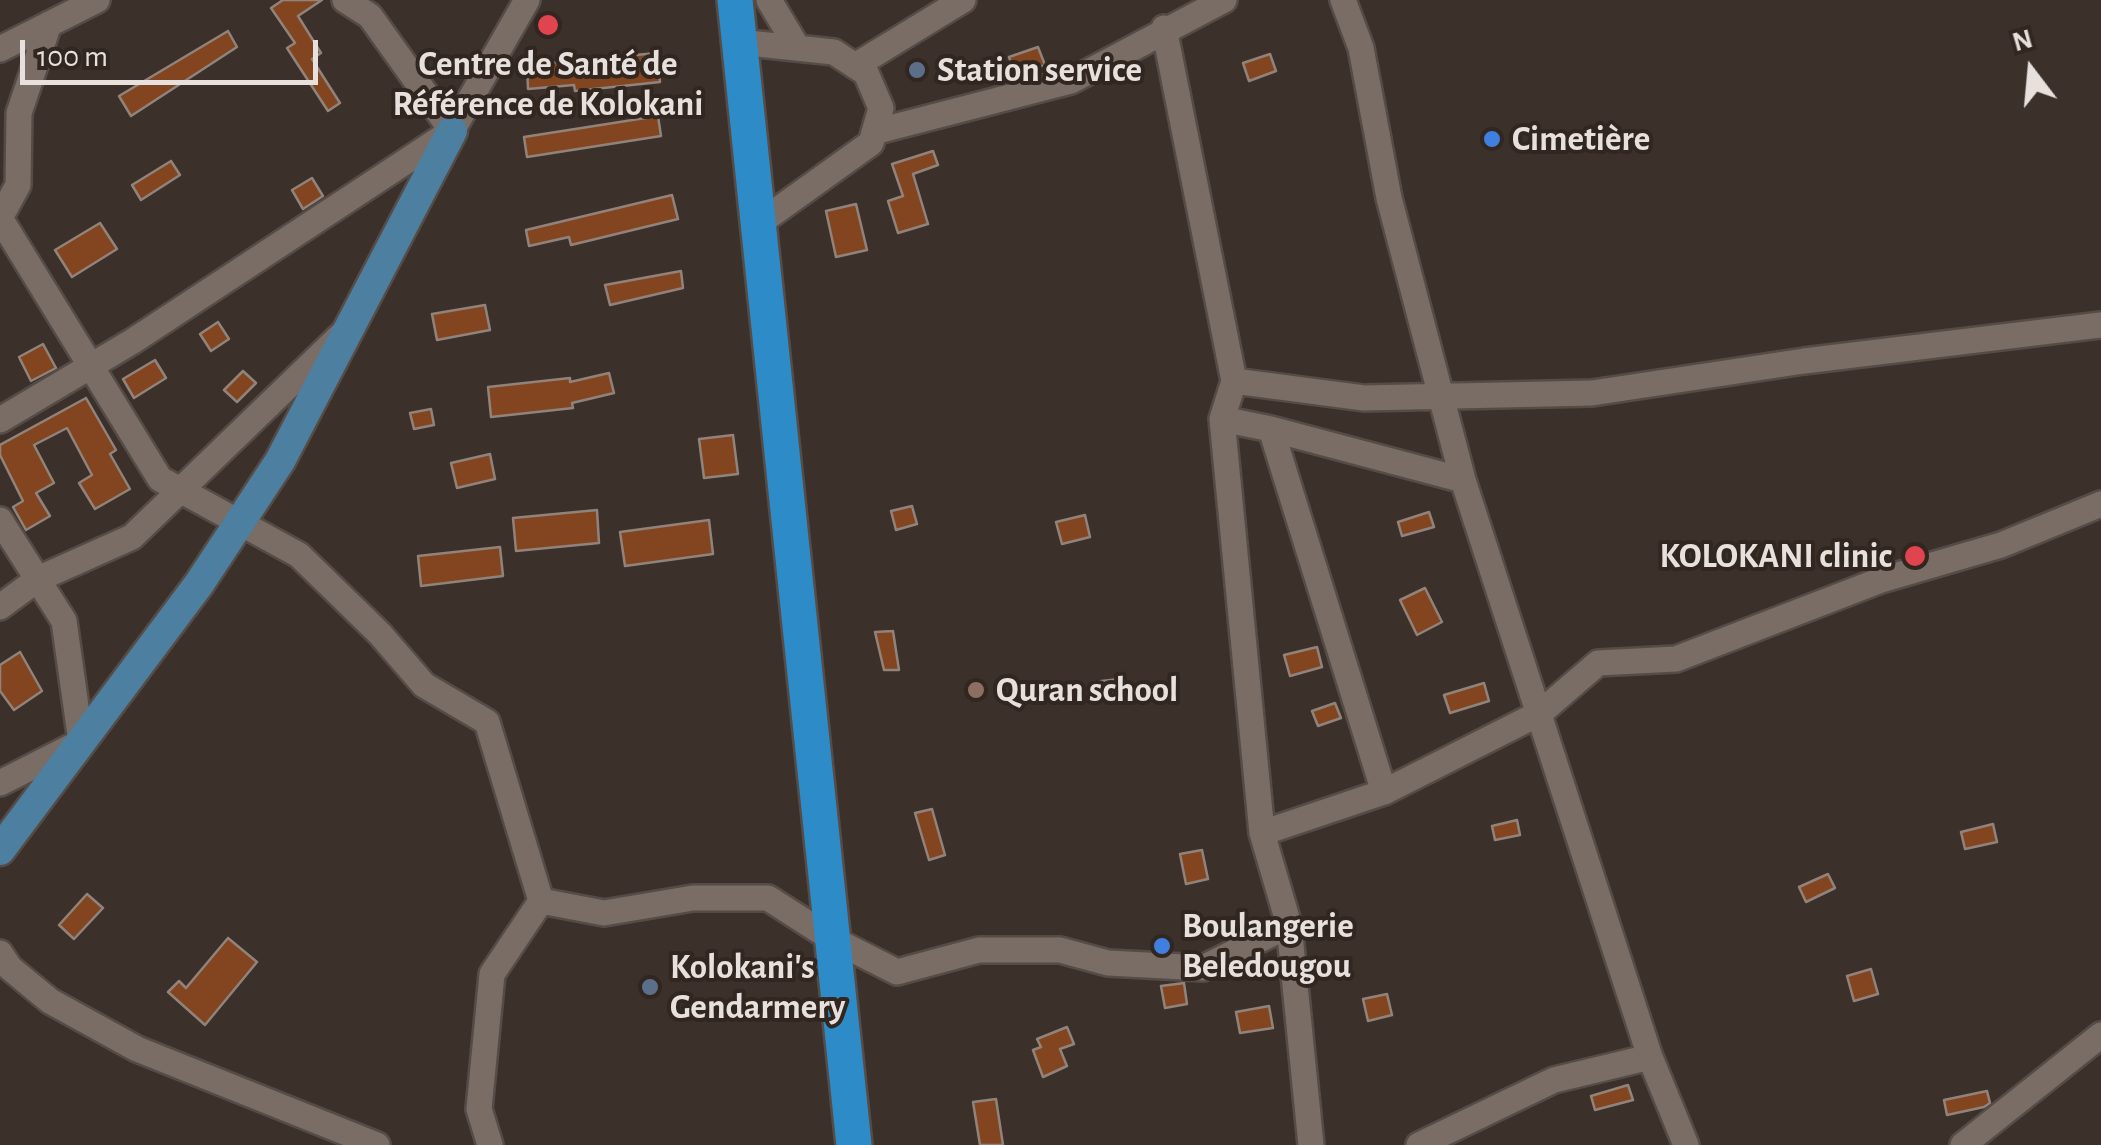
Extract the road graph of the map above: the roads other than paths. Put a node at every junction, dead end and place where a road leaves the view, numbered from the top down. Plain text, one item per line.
1 (97, 0) edge
2 (345, 0) edge
3 (526, 0) edge
4 (734, 0) edge
5 (769, 0) edge
6 (963, 0) edge
7 (1224, 0) edge
8 (1343, 0) edge
9 (49, 24) junction
10 (1164, 28) junction
11 (739, 42) junction
12 (796, 47) junction
13 (0, 49) edge
14 (855, 66) junction
15 (452, 132) junction
16 (874, 132) junction
17 (758, 224) junction
18 (354, 322) junction
19 (2101, 326) edge
20 (93, 364) junction
21 (1234, 381) junction
22 (1439, 396) junction
23 (1222, 419) junction
24 (0, 420) edge
25 (1270, 429) junction
26 (1463, 480) junction
27 (182, 491) junction
28 (2101, 504) edge
29 (0, 520) edge
30 (239, 522) junction
31 (38, 579) junction
32 (0, 606) edge
33 (1540, 713) junction
34 (81, 742) junction
35 (0, 783) edge
36 (1384, 792) junction
37 (1262, 833) junction
38 (0, 850) edge
39 (542, 901) junction
40 (1289, 926) junction
41 (832, 939) junction
42 (0, 953) edge
43 (2101, 1035) edge
44 (1650, 1057) junction
45 (378, 1145) edge
46 (490, 1145) edge
47 (854, 1145) edge
48 (1311, 1145) edge
49 (1419, 1145) edge
50 (1686, 1145) edge
51 (1964, 1145) edge

1 - 9 street
2 - 15 street
3 - 15 street
4 - 11 highway
5 - 12 street
6 - 14 street
7 - 10 street
8 - 22 street
9 - 13 street
9 - 20 street
10 - 16 street
10 - 21 street
11 - 12 street
11 - 17 highway
12 - 14 street
14 - 16 street
15 - 18 main road
15 - 20 street
16 - 17 street
17 - 41 highway
18 - 27 street
18 - 30 main road
19 - 22 street
20 - 24 street
20 - 27 street
21 - 22 street
21 - 23 street
22 - 26 street
23 - 25 street
23 - 37 street
25 - 26 street
25 - 36 street
26 - 33 street
27 - 30 street
27 - 31 street
28 - 33 street
29 - 31 street
30 - 34 main road
30 - 39 street
31 - 32 street
31 - 34 street
33 - 36 street
33 - 44 street
34 - 35 street
34 - 38 main road
36 - 37 street
37 - 40 street
39 - 41 street
39 - 46 street
40 - 41 street
40 - 48 street
41 - 47 highway
42 - 45 street
43 - 51 street
44 - 49 street
44 - 50 street

